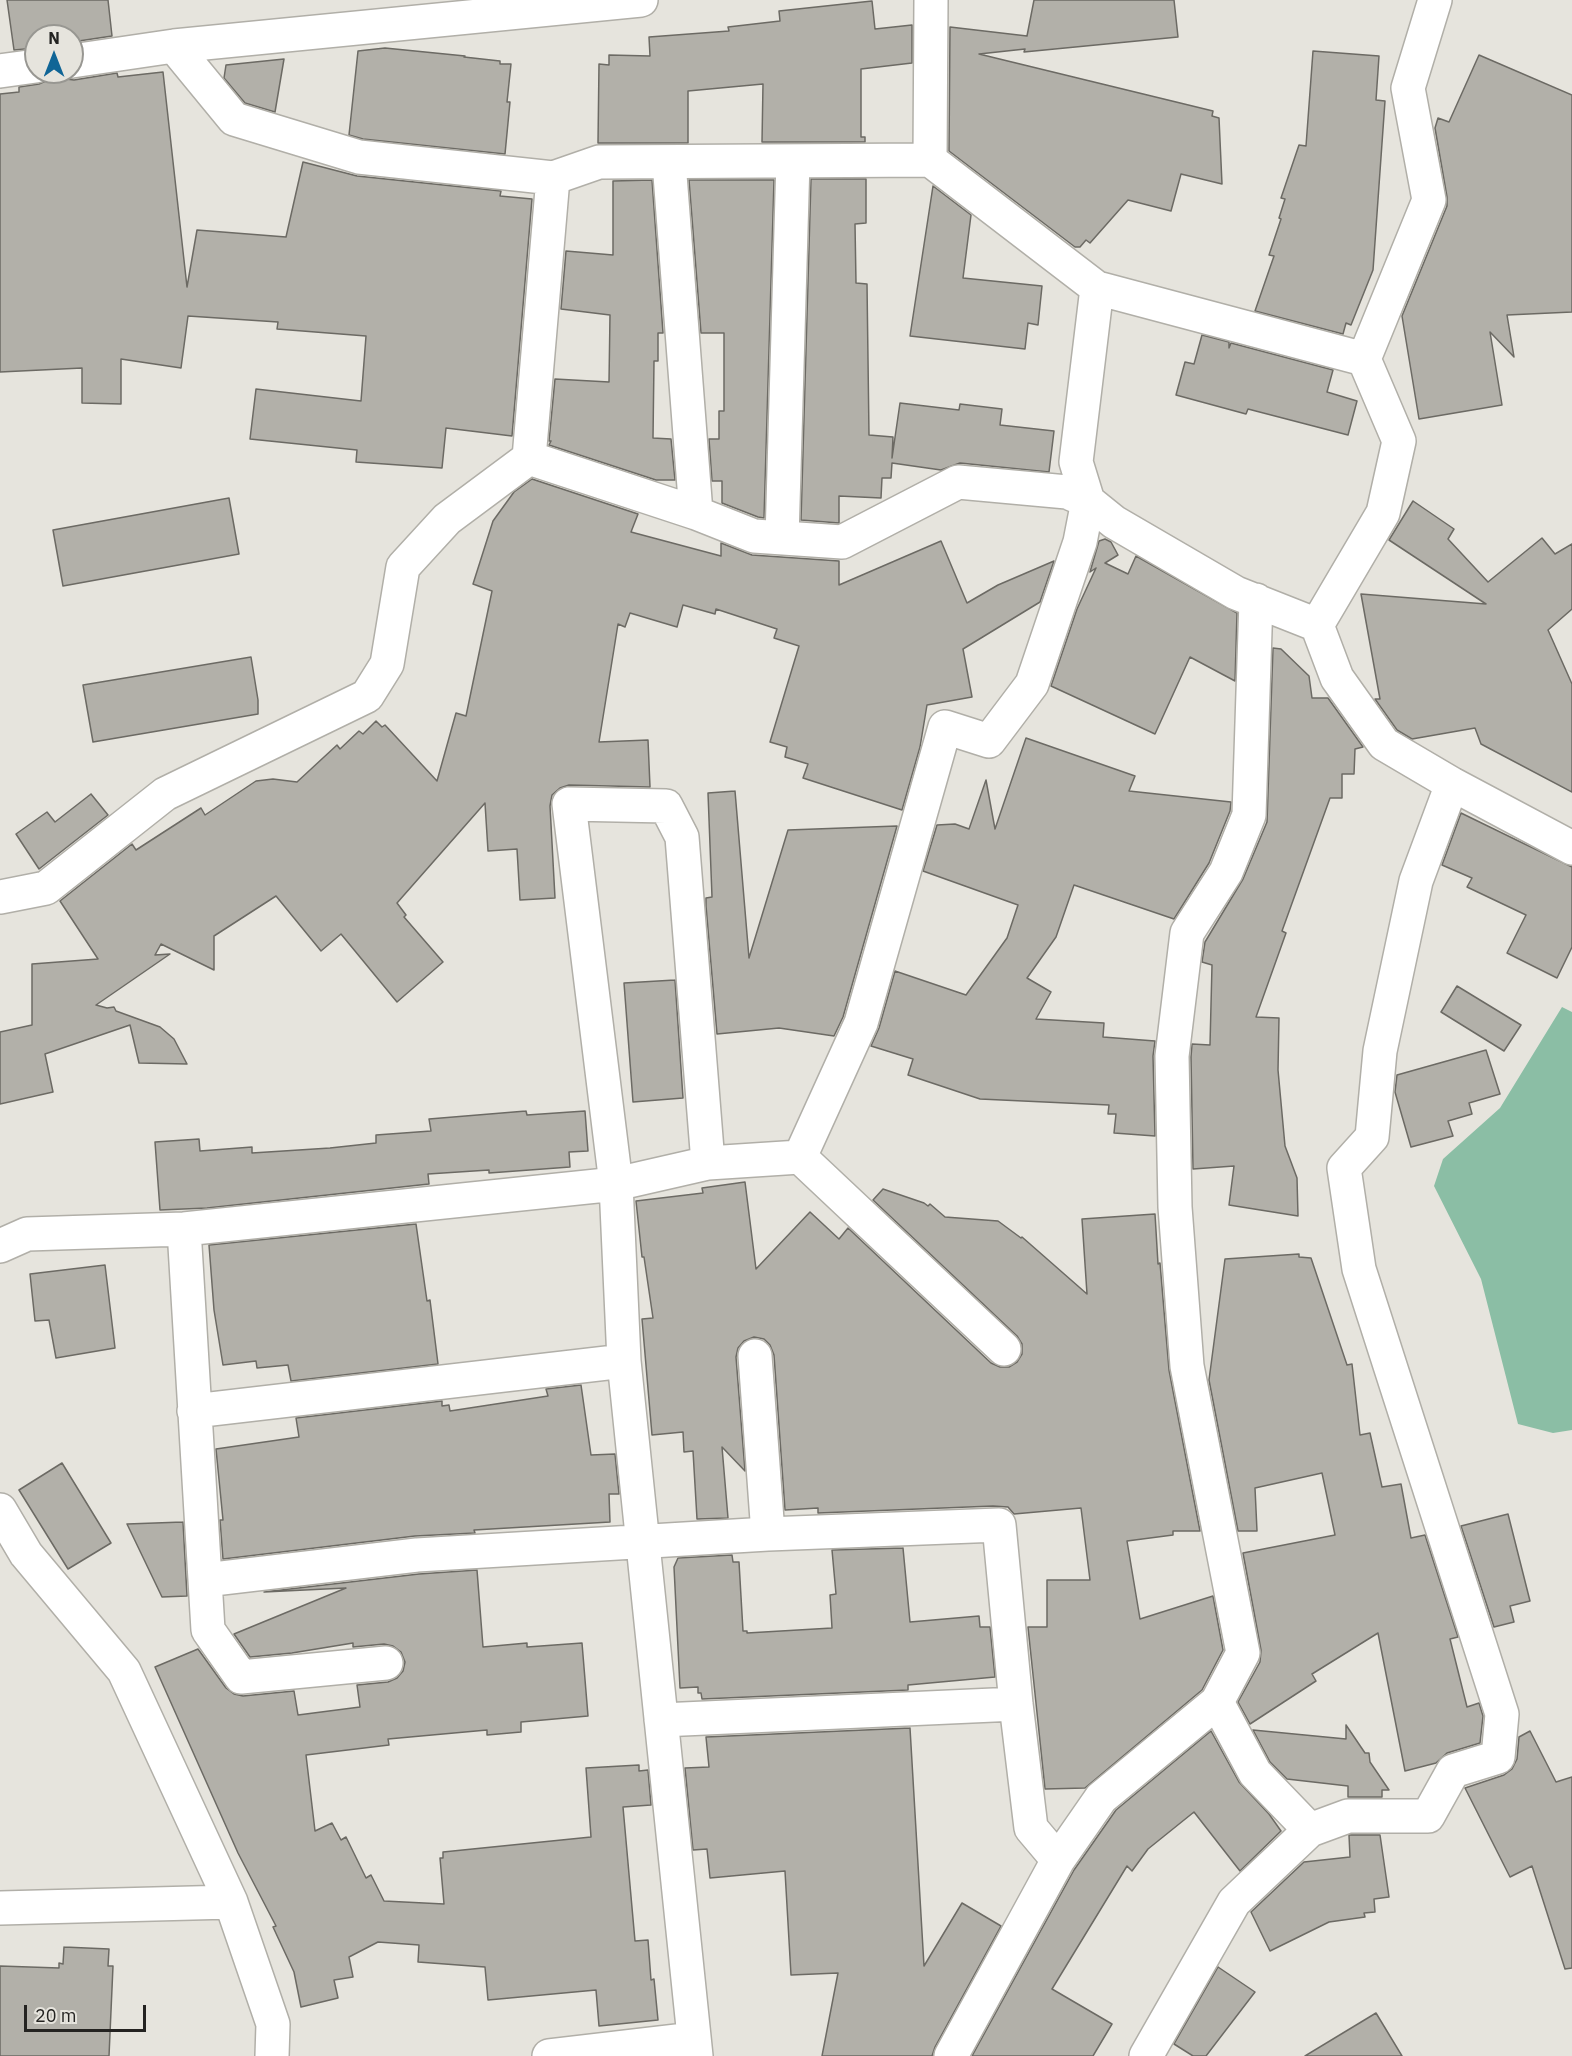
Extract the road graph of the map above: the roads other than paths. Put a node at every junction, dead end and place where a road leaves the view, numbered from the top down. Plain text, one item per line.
1 (641, 0) edge
2 (931, 0) edge
3 (1435, 0) edge
4 (174, 46) junction
5 (84, 59) edge
6 (24, 68) edge
7 (0, 71) edge
8 (930, 160) junction
9 (794, 161) junction
10 (669, 162) junction
11 (553, 178) junction
12 (1097, 288) junction
13 (1364, 359) junction
14 (529, 458) junction
15 (1088, 501) junction
16 (696, 513) junction
17 (782, 538) junction
18 (1256, 600) junction
19 (1317, 625) junction
20 (1452, 784) junction
21 (1572, 848) edge
22 (0, 897) edge
23 (800, 1157) junction
24 (708, 1164) junction
25 (616, 1184) junction
26 (184, 1229) junction
27 (0, 1246) edge
28 (1004, 1349) dead end
29 (754, 1356) dead end
30 (624, 1361) junction
31 (194, 1411) junction
32 (0, 1510) edge
33 (768, 1534) junction
34 (643, 1541) junction
35 (205, 1580) junction
36 (386, 1663) dead end
37 (1217, 1702) junction
38 (1016, 1704) junction
39 (661, 1720) junction
40 (1310, 1830) junction
41 (1058, 1860) junction
42 (231, 1902) junction
43 (0, 1908) edge
44 (695, 2048) edge
45 (272, 2056) edge
46 (549, 2056) edge
47 (951, 2056) edge
48 (1146, 2056) edge

1 - 4 street
2 - 8 street
3 - 13 street
4 - 5 street
4 - 11 street
6 - 7 street
8 - 9 street
8 - 12 street
9 - 10 street
9 - 17 street
10 - 11 street
10 - 16 street
11 - 14 street
12 - 13 street
12 - 15 street
13 - 19 street
14 - 16 street
14 - 22 street
15 - 17 street
15 - 18 street
15 - 23 street
16 - 17 street
18 - 19 street
18 - 37 street
19 - 20 street
20 - 21 street
20 - 40 street
23 - 24 street
23 - 28 street
24 - 25 street
24 - 25 street
25 - 26 street
25 - 30 street
26 - 27 street
26 - 31 street
29 - 33 street
30 - 31 street
30 - 34 street
31 - 35 street
32 - 42 street
33 - 34 street
33 - 38 street
34 - 35 street
34 - 39 street
35 - 36 street
37 - 40 street
37 - 41 street
38 - 39 street
38 - 41 street
39 - 44 street
40 - 48 street
41 - 47 street
42 - 43 street
42 - 45 street
44 - 46 street

